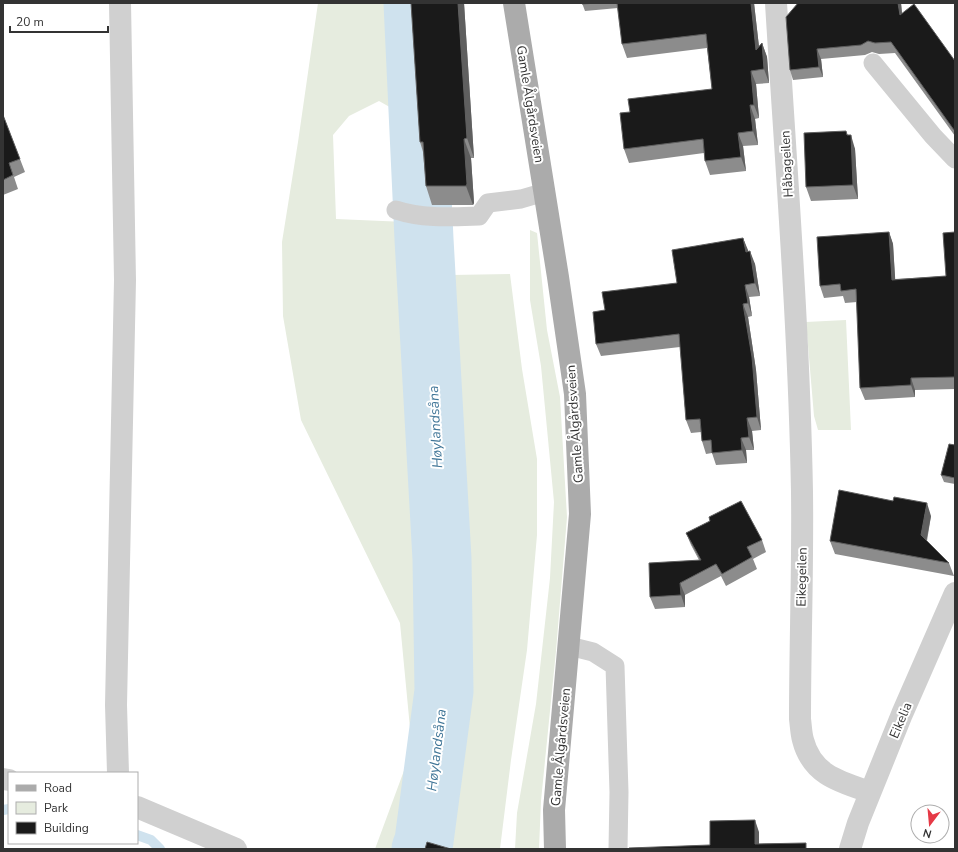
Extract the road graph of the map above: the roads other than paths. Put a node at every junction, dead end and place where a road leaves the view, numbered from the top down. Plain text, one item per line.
1 (120, 3) edge
2 (514, 3) edge
3 (776, 3) edge
4 (873, 63) dead end
5 (955, 160) edge
6 (545, 192) junction
7 (403, 213) dead end
8 (795, 325) joint
9 (955, 593) edge
10 (569, 646) junction
11 (118, 772) edge
12 (870, 792) junction
13 (138, 807) edge
14 (236, 849) edge
15 (555, 849) edge
16 (618, 849) edge
17 (850, 849) edge

1 - 11 street
2 - 6 main road, Gamle Ålgårdsveien
3 - 8 street, Håbageilen
4 - 5 lane
6 - 7 lane
6 - 10 main road, Gamle Ålgårdsveien
8 - 12 street, Eikegeilen
9 - 12 street, Eikelia
10 - 15 main road, Gamle Ålgårdsveien
10 - 16 lane
12 - 17 street, Eikelia
13 - 14 street

